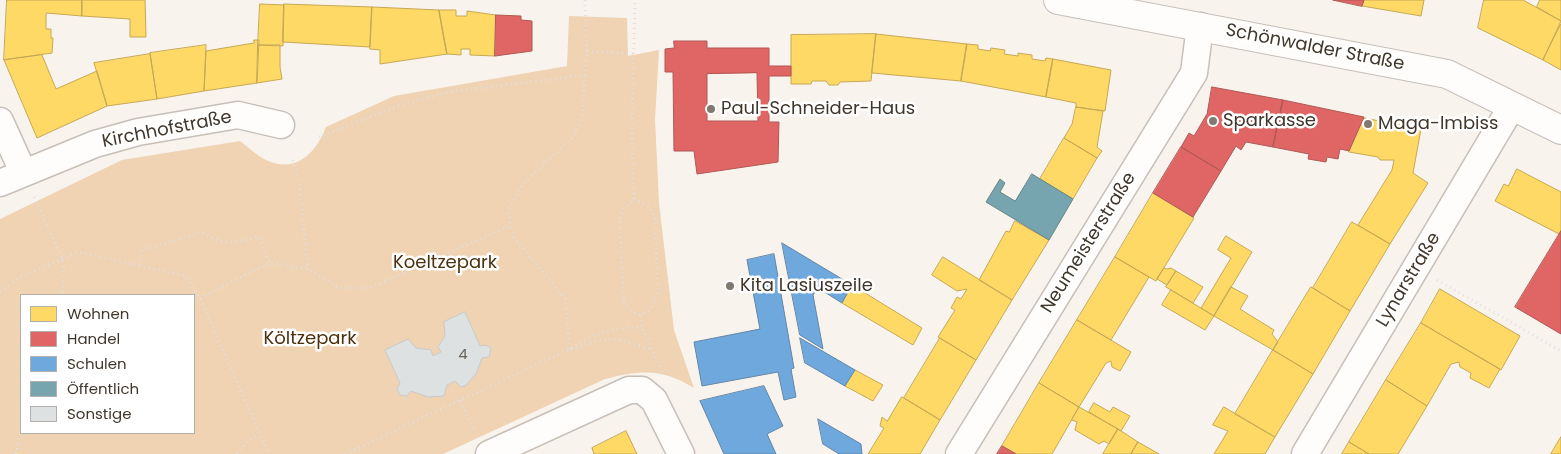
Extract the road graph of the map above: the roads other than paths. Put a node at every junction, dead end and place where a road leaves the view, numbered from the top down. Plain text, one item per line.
1 (1058, 0) edge
2 (1200, 26) junction
3 (1512, 106) junction
4 (0, 120) edge
5 (281, 125) dead end
6 (1561, 130) edge
7 (24, 172) junction
8 (0, 183) edge
9 (483, 445) edge
10 (681, 454) edge
11 (960, 454) edge
12 (1305, 454) edge

1 - 2 street, Schönwalder Straße
2 - 3 street, Schönwalder Straße
2 - 11 street, Neumeisterstraße
3 - 6 street, Schönwalder Straße
3 - 12 street, Lynarstraße
4 - 7 street
5 - 7 street, Kirchhofstraße
7 - 8 street, Kirchhofstraße
9 - 10 street

